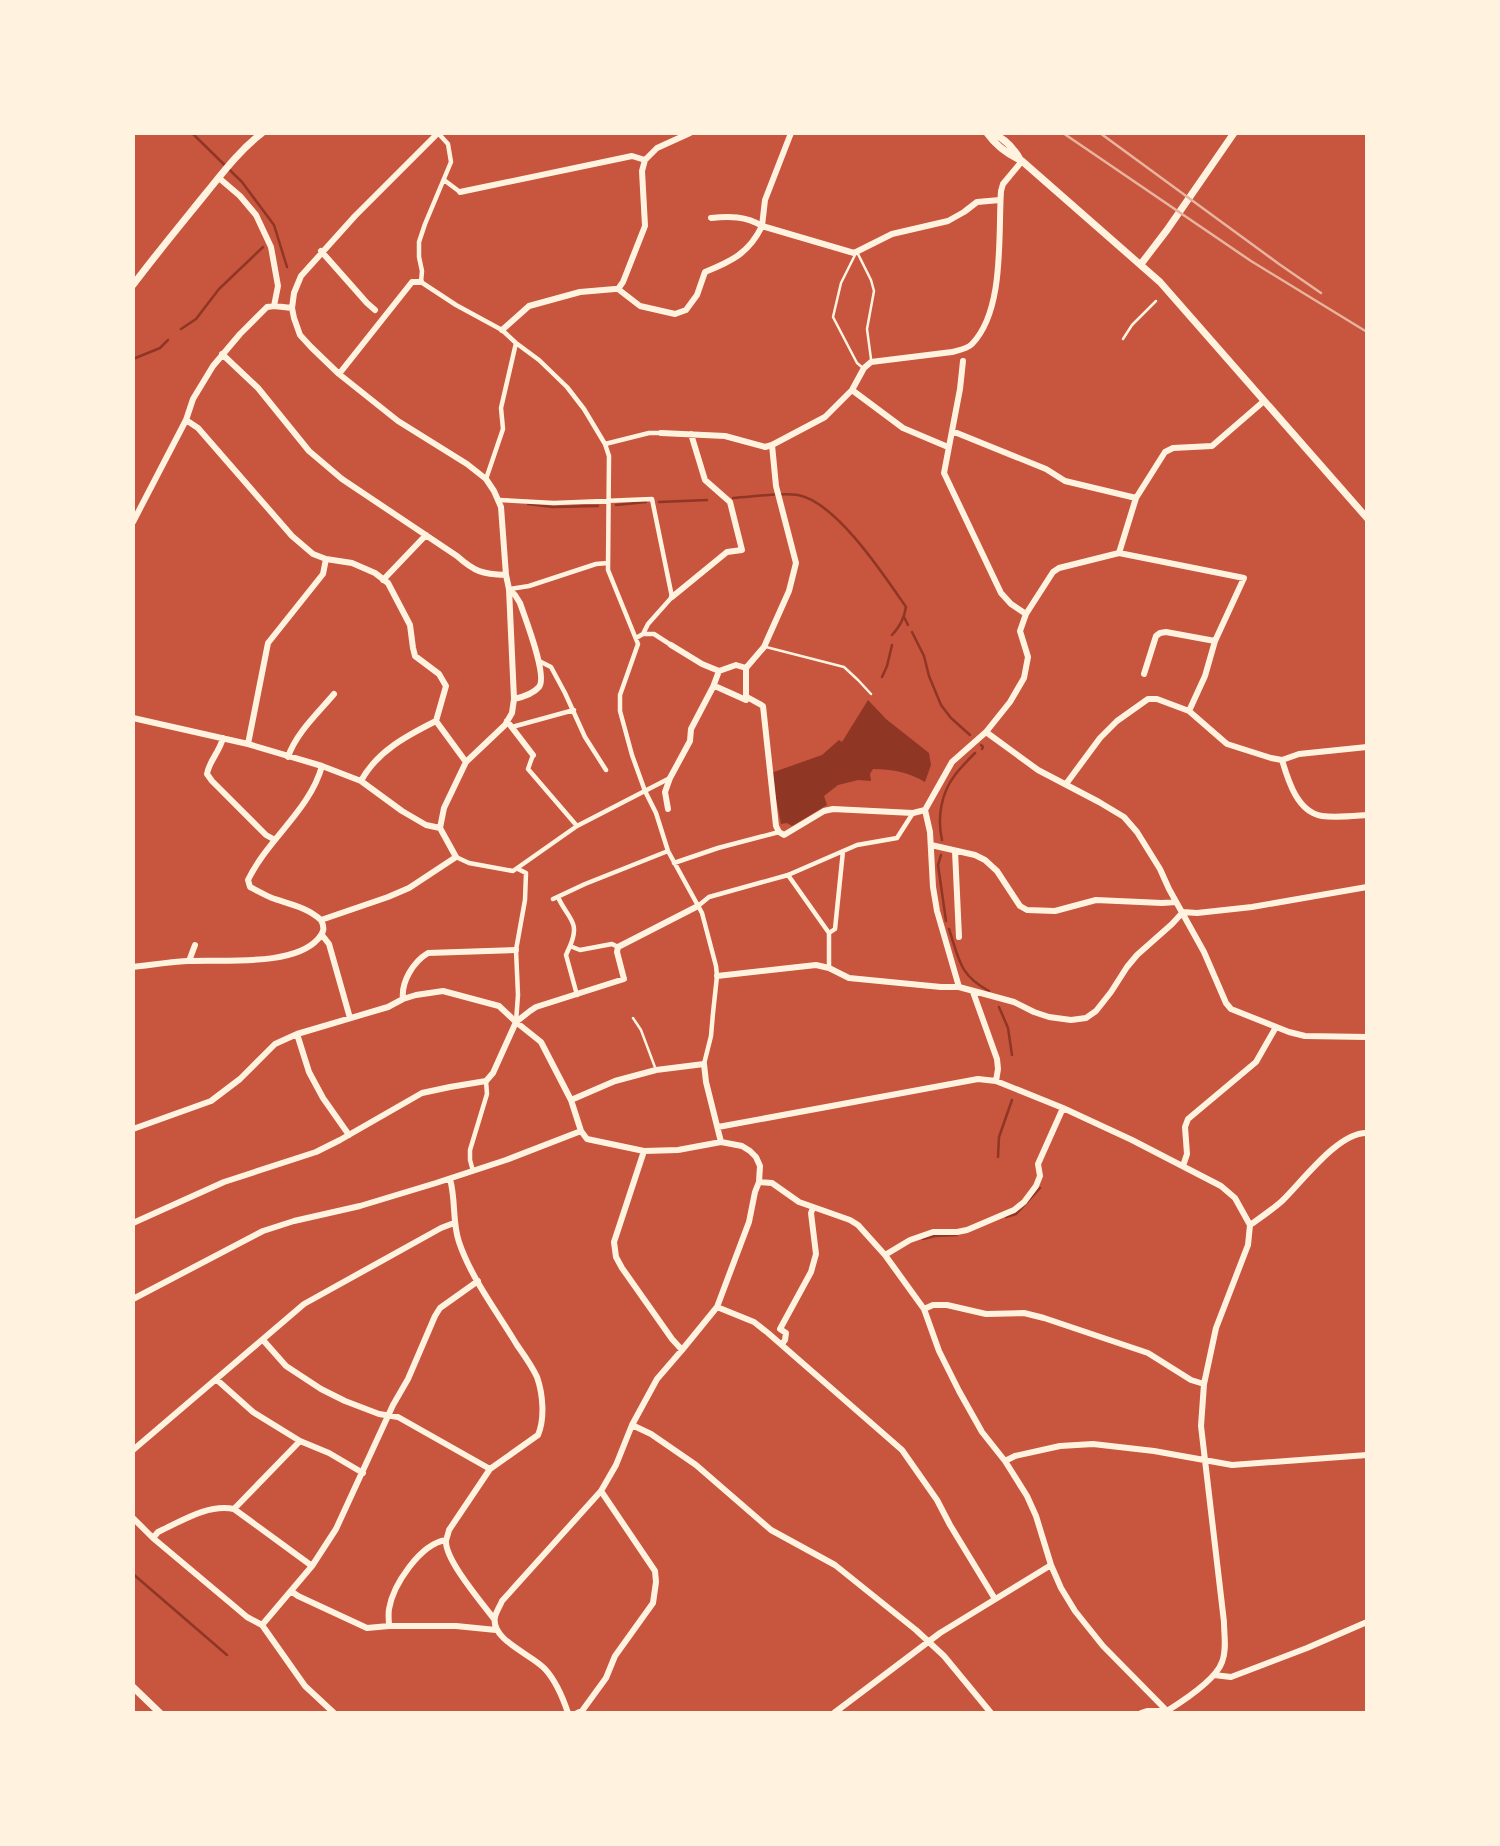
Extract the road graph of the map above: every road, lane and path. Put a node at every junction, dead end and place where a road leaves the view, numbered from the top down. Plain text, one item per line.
1 (262, 133) edge
2 (438, 133) edge
3 (690, 133) edge
4 (791, 133) edge
5 (989, 133) edge
6 (1234, 133) edge
7 (681, 135) edge
8 (645, 160) junction
9 (1022, 162) junction
10 (220, 176) junction
11 (444, 180) junction
12 (460, 192) joint
13 (1000, 200) junction
14 (711, 218) dead end
15 (762, 226) junction
16 (321, 251) junction
17 (857, 252) junction
18 (1141, 264) junction
19 (421, 282) junction
20 (133, 285) edge
21 (618, 289) junction
22 (1156, 301) dead end
23 (274, 306) junction
24 (292, 308) junction
25 (375, 310) dead end
26 (502, 330) junction
27 (1123, 339) dead end
28 (516, 343) junction
29 (222, 354) junction
30 (963, 361) dead end
31 (871, 362) junction
32 (864, 368) junction
33 (340, 374) junction
34 (852, 390) junction
35 (1264, 401) junction
36 (186, 420) junction
37 (952, 431) junction
38 (661, 433) joint
39 (691, 435) junction
40 (605, 444) junction
41 (772, 445) junction
42 (948, 447) junction
43 (486, 479) junction
44 (1136, 498) junction
45 (499, 500) junction
46 (609, 502) junction
47 (1367, 518) edge
48 (133, 522) edge
49 (426, 536) junction
50 (1119, 553) junction
51 (326, 559) junction
52 (608, 564) junction
53 (506, 575) junction
54 (383, 580) junction
55 (509, 589) junction
56 (672, 597) junction
57 (1026, 614) junction
58 (643, 634) junction
59 (636, 638) junction
60 (1215, 641) junction
61 (671, 645) joint
62 (764, 647) junction
63 (539, 661) junction
64 (746, 668) junction
65 (719, 671) junction
66 (1144, 674) dead end
67 (713, 687) junction
68 (334, 694) dead end
69 (870, 694) dead end
70 (747, 697) junction
71 (514, 699) junction
72 (574, 710) junction
73 (1189, 711) junction
74 (133, 718) edge
75 (436, 721) junction
76 (509, 724) junction
77 (986, 732) junction
78 (223, 738) junction
79 (248, 744) junction
80 (1367, 747) edge
81 (533, 755) joint
82 (288, 757) junction
83 (1282, 760) junction
84 (466, 762) junction
85 (322, 766) junction
86 (606, 770) dead end
87 (670, 778) junction
88 (361, 781) junction
89 (1066, 784) junction
90 (645, 791) junction
91 (668, 809) dead end
92 (925, 810) junction
93 (913, 813) junction
94 (1367, 816) edge
95 (577, 826) junction
96 (440, 828) junction
97 (779, 832) junction
98 (275, 840) junction
99 (931, 845) junction
100 (843, 850) junction
101 (668, 851) junction
102 (955, 851) junction
103 (456, 856) junction
104 (674, 863) junction
105 (518, 869) junction
106 (788, 875) junction
107 (1367, 887) edge
108 (1177, 902) junction
109 (698, 906) junction
110 (1183, 912) junction
111 (321, 920) junction
112 (829, 933) junction
113 (322, 935) junction
114 (959, 937) dead end
115 (195, 945) dead end
116 (570, 946) junction
117 (618, 947) junction
118 (516, 950) junction
119 (189, 961) junction
120 (133, 967) edge
121 (829, 968) junction
122 (717, 976) junction
123 (960, 987) junction
124 (974, 992) junction
125 (577, 995) junction
126 (403, 999) junction
127 (350, 1018) junction
128 (633, 1018) dead end
129 (516, 1022) junction
130 (1276, 1027) junction
131 (297, 1034) junction
132 (1367, 1037) edge
133 (704, 1064) junction
134 (656, 1070) junction
135 (486, 1081) junction
136 (996, 1081) junction
137 (571, 1100) junction
138 (1063, 1108) junction
139 (718, 1127) junction
140 (133, 1129) edge
141 (581, 1131) junction
142 (1367, 1133) edge
143 (349, 1135) junction
144 (721, 1142) junction
145 (644, 1152) junction
146 (1183, 1166) junction
147 (473, 1171) junction
148 (450, 1179) junction
149 (760, 1182) junction
150 (813, 1208) junction
151 (133, 1223) edge
152 (454, 1223) junction
153 (1251, 1225) junction
154 (885, 1255) junction
155 (478, 1281) junction
156 (133, 1299) edge
157 (717, 1307) junction
158 (924, 1309) junction
159 (780, 1329) junction
160 (768, 1333) junction
161 (263, 1340) junction
162 (782, 1344) junction
163 (682, 1350) junction
164 (216, 1379) junction
165 (1204, 1384) junction
166 (389, 1415) junction
167 (632, 1425) junction
168 (300, 1441) junction
169 (133, 1450) edge
170 (1367, 1455) edge
171 (1005, 1461) junction
172 (1206, 1461) junction
173 (490, 1469) junction
174 (363, 1473) junction
175 (601, 1491) junction
176 (234, 1509) junction
177 (133, 1518) edge
178 (153, 1538) junction
179 (446, 1540) junction
180 (1051, 1565) junction
181 (312, 1566) junction
182 (291, 1591) junction
183 (995, 1599) junction
184 (494, 1619) junction
185 (1367, 1622) edge
186 (262, 1625) junction
187 (388, 1626) junction
188 (496, 1630) junction
189 (929, 1642) junction
190 (1214, 1675) junction
191 (133, 1687) edge
192 (1168, 1712) edge
193 (160, 1713) edge
194 (334, 1713) edge
195 (568, 1713) edge
196 (577, 1713) edge
197 (834, 1713) edge
198 (991, 1713) edge
199 (1140, 1713) edge

1 - 10 street
2 - 11 street
2 - 16 street
3 - 7 street
4 - 15 street
5 - 9 street
6 - 18 street
7 - 8 street
8 - 12 street
8 - 21 street
9 - 13 street
9 - 18 street
10 - 20 street
10 - 23 street
11 - 12 street
11 - 19 street
13 - 17 street
13 - 31 street
14 - 15 street
15 - 17 street
15 - 21 street
16 - 24 street
16 - 25 street
17 - 31 lane
17 - 32 lane
18 - 35 street
19 - 26 street
19 - 33 street
21 - 26 street
22 - 27 lane
23 - 24 street
23 - 29 street
24 - 33 street
26 - 28 street
28 - 40 street
28 - 43 street
29 - 36 street
29 - 49 street
30 - 37 street
31 - 32 street
32 - 34 street
33 - 43 street
34 - 41 street
34 - 42 street
35 - 44 street
35 - 47 street
36 - 48 street
36 - 51 street
37 - 42 street
37 - 44 street
38 - 39 street
38 - 40 street
39 - 41 street
39 - 56 street
40 - 46 street
41 - 62 street
42 - 57 street
43 - 45 street
44 - 50 street
45 - 46 street
45 - 53 street
46 - 52 street
46 - 56 street
49 - 53 street
49 - 54 street
50 - 57 street
50 - 60 street
51 - 54 street
51 - 79 street
52 - 55 street
52 - 59 street
53 - 55 street
54 - 75 street
55 - 63 street
55 - 71 street
56 - 58 street
57 - 77 street
58 - 59 street
58 - 61 street
59 - 90 street
60 - 66 street
60 - 73 street
61 - 65 street
62 - 64 street
62 - 69 lane
63 - 71 street
63 - 72 street
64 - 65 street
64 - 70 street
65 - 67 street
67 - 70 street
67 - 87 street
68 - 82 street
70 - 97 street
71 - 76 street
72 - 76 street
72 - 86 street
73 - 83 street
73 - 89 street
74 - 78 street
75 - 84 street
75 - 88 street
76 - 81 street
76 - 84 street
77 - 89 street
77 - 92 street
78 - 79 street
78 - 98 street
79 - 82 street
80 - 83 street
81 - 95 street
82 - 85 street
83 - 94 street
84 - 96 street
85 - 88 street
85 - 98 street
87 - 90 street
87 - 91 street
88 - 96 street
89 - 108 street
90 - 95 street
90 - 101 street
92 - 93 street
92 - 99 street
93 - 97 street
93 - 100 street
95 - 105 street
96 - 103 street
97 - 104 street
98 - 111 street
99 - 102 street
99 - 123 street
100 - 106 street
100 - 112 street
101 - 104 street
101 - 116 street
102 - 108 street
102 - 114 street
103 - 105 street
103 - 111 street
104 - 109 street
105 - 118 street
106 - 109 street
106 - 112 street
107 - 110 street
108 - 110 street
109 - 117 street
109 - 122 street
110 - 124 street
110 - 130 street
111 - 113 street
112 - 121 street
113 - 119 street
113 - 127 street
115 - 119 street
116 - 117 street
116 - 125 street
117 - 125 street
118 - 126 street
118 - 129 street
119 - 120 street
121 - 122 street
121 - 123 street
122 - 133 street
123 - 124 street
124 - 136 street
125 - 129 street
126 - 127 street
126 - 129 street
127 - 131 street
128 - 134 lane
129 - 135 street
129 - 137 street
130 - 132 street
130 - 146 street
131 - 140 street
131 - 143 street
133 - 134 street
133 - 139 street
134 - 137 street
135 - 143 street
135 - 147 street
136 - 138 street
136 - 139 street
137 - 141 street
138 - 146 street
138 - 154 street
139 - 144 street
141 - 145 street
141 - 147 street
142 - 153 street
143 - 151 street
144 - 145 street
144 - 149 street
145 - 163 street
146 - 153 street
147 - 148 street
148 - 152 street
148 - 156 street
149 - 150 street
149 - 157 street
150 - 154 street
150 - 159 street
152 - 155 street
152 - 161 street
153 - 165 street
154 - 158 street
155 - 166 street
155 - 173 street
157 - 160 street
157 - 163 street
158 - 165 street
158 - 171 street
159 - 160 street
159 - 162 street
160 - 162 street
161 - 164 street
161 - 166 street
162 - 183 street
163 - 167 street
164 - 168 street
164 - 169 street
165 - 172 street
166 - 173 street
166 - 174 street
167 - 175 street
167 - 189 street
168 - 174 street
168 - 176 street
170 - 172 street
171 - 172 street
171 - 180 street
172 - 190 street
173 - 179 street
174 - 181 street
175 - 184 street
175 - 196 street
176 - 178 street
176 - 181 street
177 - 178 street
178 - 186 street
179 - 184 street
179 - 187 street
180 - 183 street
180 - 192 street
181 - 182 street
182 - 186 street
182 - 187 street
183 - 189 street
184 - 188 street
185 - 190 street
186 - 194 street
187 - 188 street
188 - 195 street
189 - 197 street
189 - 198 street
190 - 192 street
191 - 193 street
192 - 199 street

